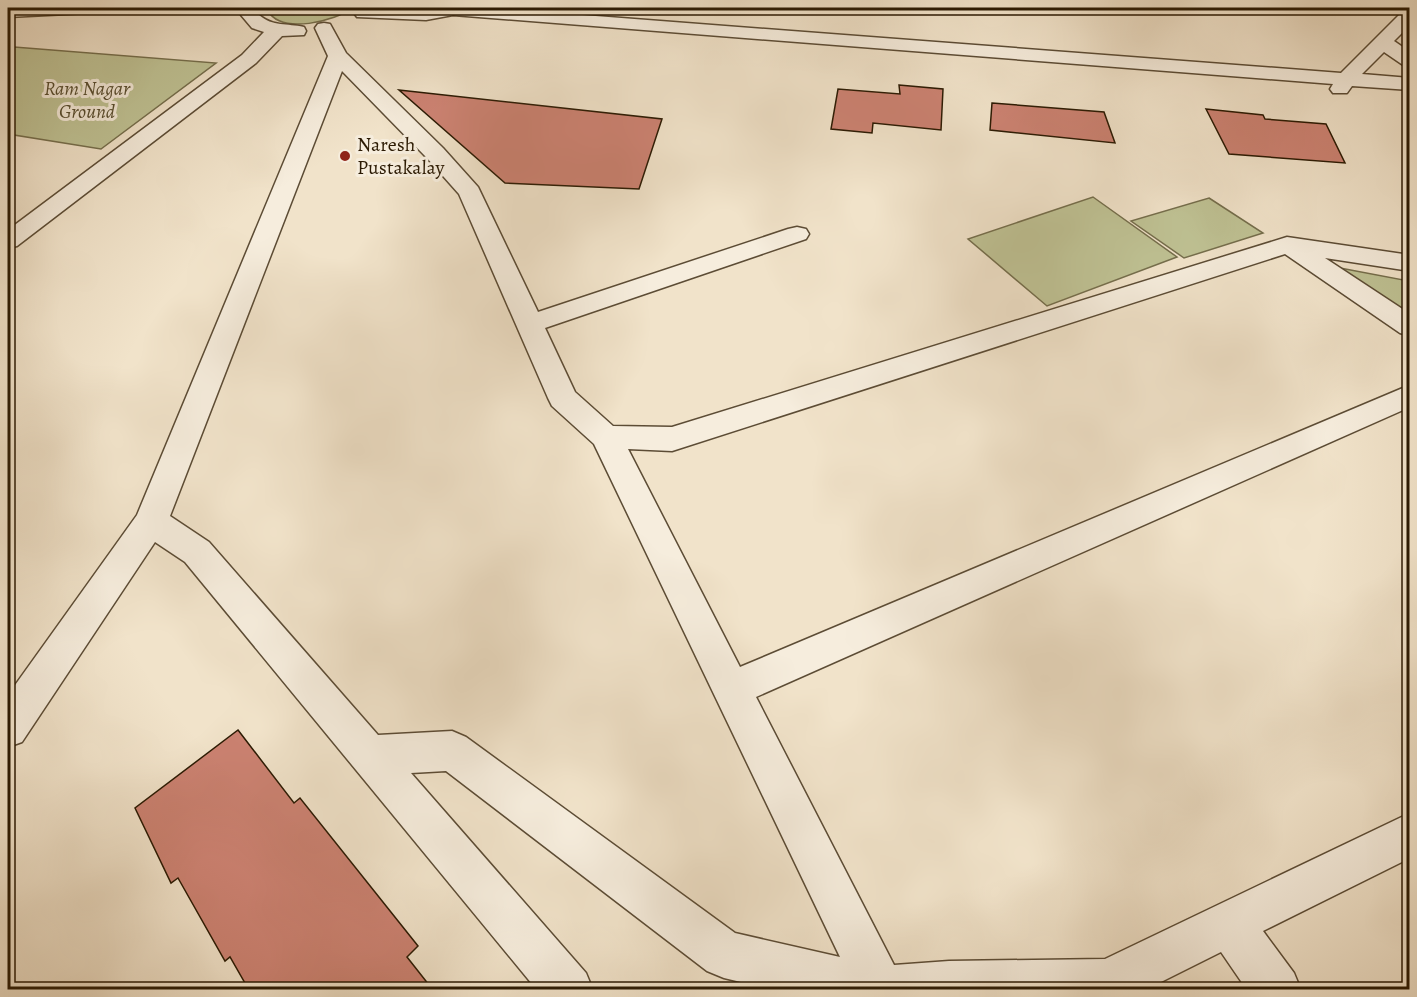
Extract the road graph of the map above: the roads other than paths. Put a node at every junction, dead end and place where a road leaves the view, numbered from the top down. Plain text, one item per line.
1 (130, 8) edge
2 (187, 8) edge
3 (235, 8) edge
4 (252, 8) edge
5 (366, 10) edge
6 (8, 12) edge
7 (1410, 14) edge
8 (277, 30) junction
9 (337, 32) junction
10 (1382, 42) junction
11 (1410, 61) edge
12 (1343, 84) junction
13 (1410, 84) edge
14 (1410, 94) edge
15 (797, 234) dead end
16 (8, 240) edge
17 (1287, 245) junction
18 (1410, 262) edge
19 (530, 324) junction
20 (1410, 327) edge
21 (1410, 395) edge
22 (606, 437) junction
23 (151, 520) junction
24 (731, 689) junction
25 (8, 728) edge
26 (370, 755) junction
27 (1409, 835) edge
28 (1229, 924) junction
29 (569, 990) edge
30 (879, 990) edge
31 (890, 990) edge
32 (1277, 990) edge

1 - 2 street
1 - 6 street
3 - 4 street
4 - 8 street
5 - 9 street
5 - 12 street
7 - 10 street
8 - 9 street
8 - 16 street
9 - 19 street
9 - 23 street
10 - 11 street
10 - 12 street
12 - 13 street
12 - 14 street
15 - 19 street
17 - 18 street
17 - 20 street
17 - 22 street
19 - 22 street
21 - 24 street
22 - 24 street
23 - 25 street
23 - 26 street
24 - 30 street
26 - 29 street
26 - 30 street
27 - 28 street
28 - 31 street
28 - 32 street

